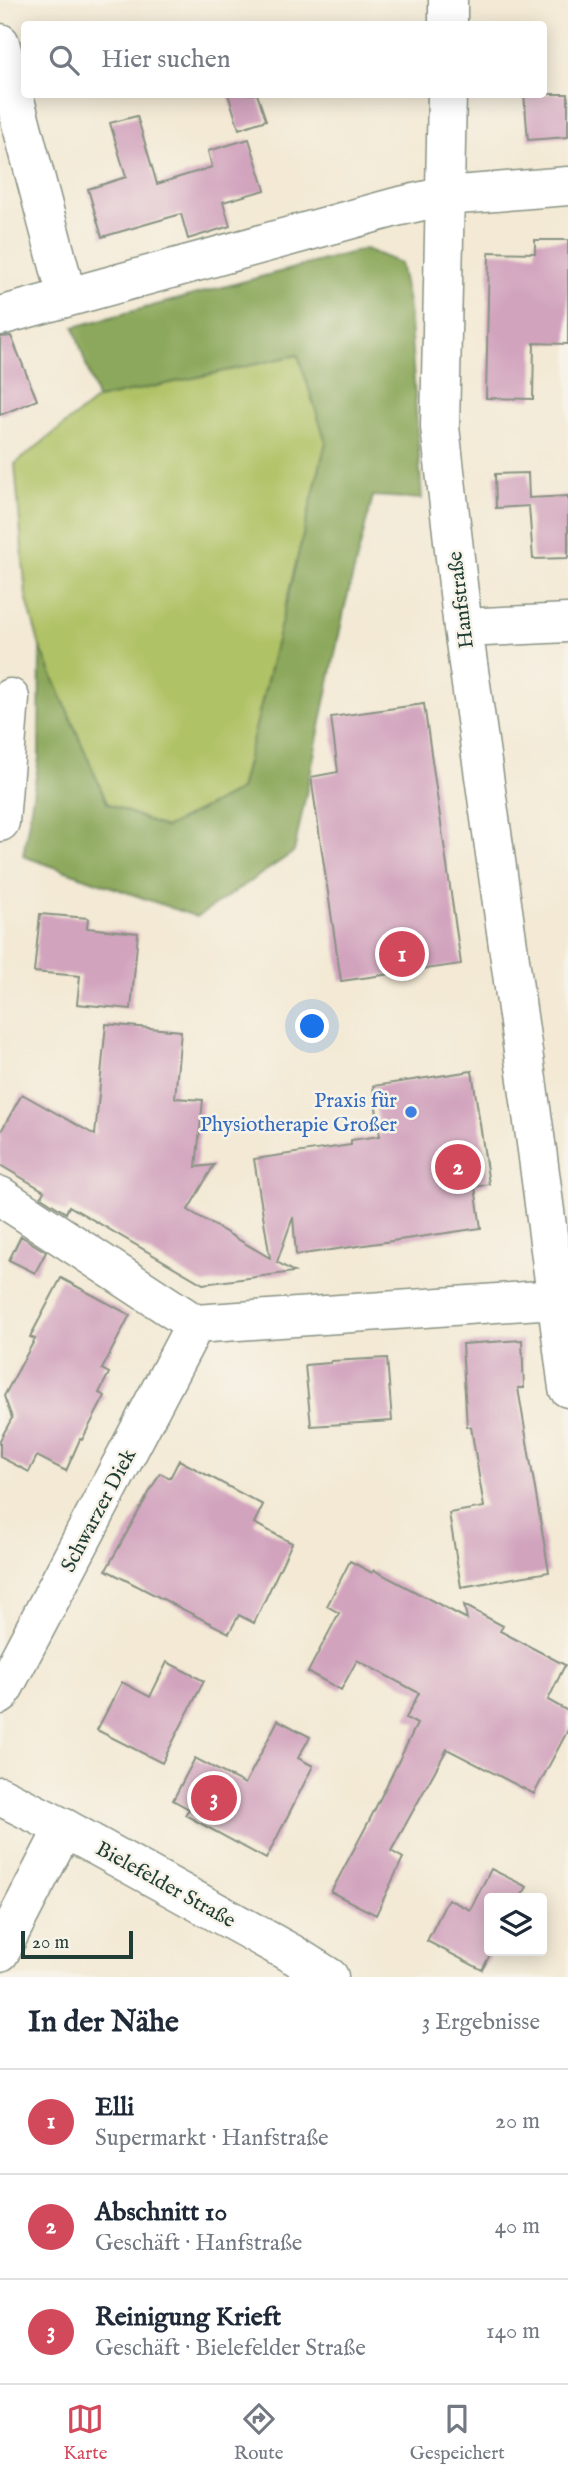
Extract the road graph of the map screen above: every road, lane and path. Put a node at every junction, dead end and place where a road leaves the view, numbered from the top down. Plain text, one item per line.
1 (448, 0) edge
2 (448, 21) edge
3 (0, 43) edge
4 (447, 98) edge
5 (568, 186) edge
6 (445, 196) junction
7 (67, 297) junction
8 (0, 316) edge
9 (568, 623) edge
10 (463, 628) junction
11 (10, 698) dead end
12 (0, 822) edge
13 (553, 1152) edge
14 (0, 1196) edge
15 (555, 1299) junction
16 (195, 1324) junction
17 (568, 1388) edge
18 (0, 1695) edge
19 (0, 1796) edge
20 (64, 1828) junction
21 (0, 1952) edge
22 (329, 1977) edge

1 - 2 street
3 - 7 street
4 - 6 street, Hanfstraße
5 - 6 street
6 - 7 street
6 - 10 street, Hanfstraße
7 - 8 street
9 - 10 street
10 - 13 street, Hanfstraße
11 - 12 street
13 - 15 street, Hanfstraße
14 - 16 street
15 - 16 street
15 - 17 street, Hanfstraße
16 - 18 street, Schwarzer Diek
19 - 20 street, Bielefelder Straße
20 - 21 street
20 - 22 street, Bielefelder Straße

